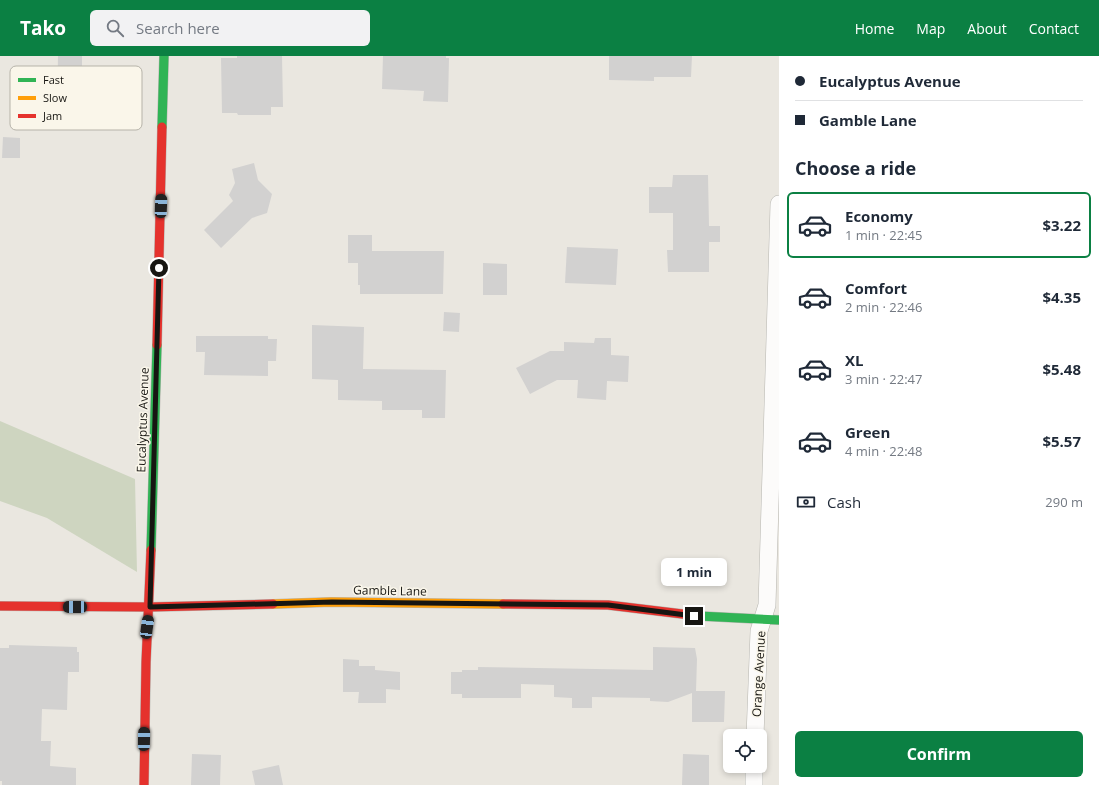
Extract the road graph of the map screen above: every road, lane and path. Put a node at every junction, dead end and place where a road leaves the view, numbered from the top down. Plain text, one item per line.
1 (164, 56) edge
2 (779, 204) edge
3 (0, 606) edge
4 (150, 607) junction
5 (771, 619) edge
6 (755, 729) edge
7 (754, 773) edge
8 (144, 785) edge
9 (754, 785) edge

1 - 4 street, Eucalyptus Avenue
2 - 5 street, Orange Avenue
3 - 4 street, Gamble Lane
4 - 5 street, Gamble Lane
4 - 8 street, Eucalyptus Avenue
5 - 6 street, Orange Avenue
7 - 9 street

